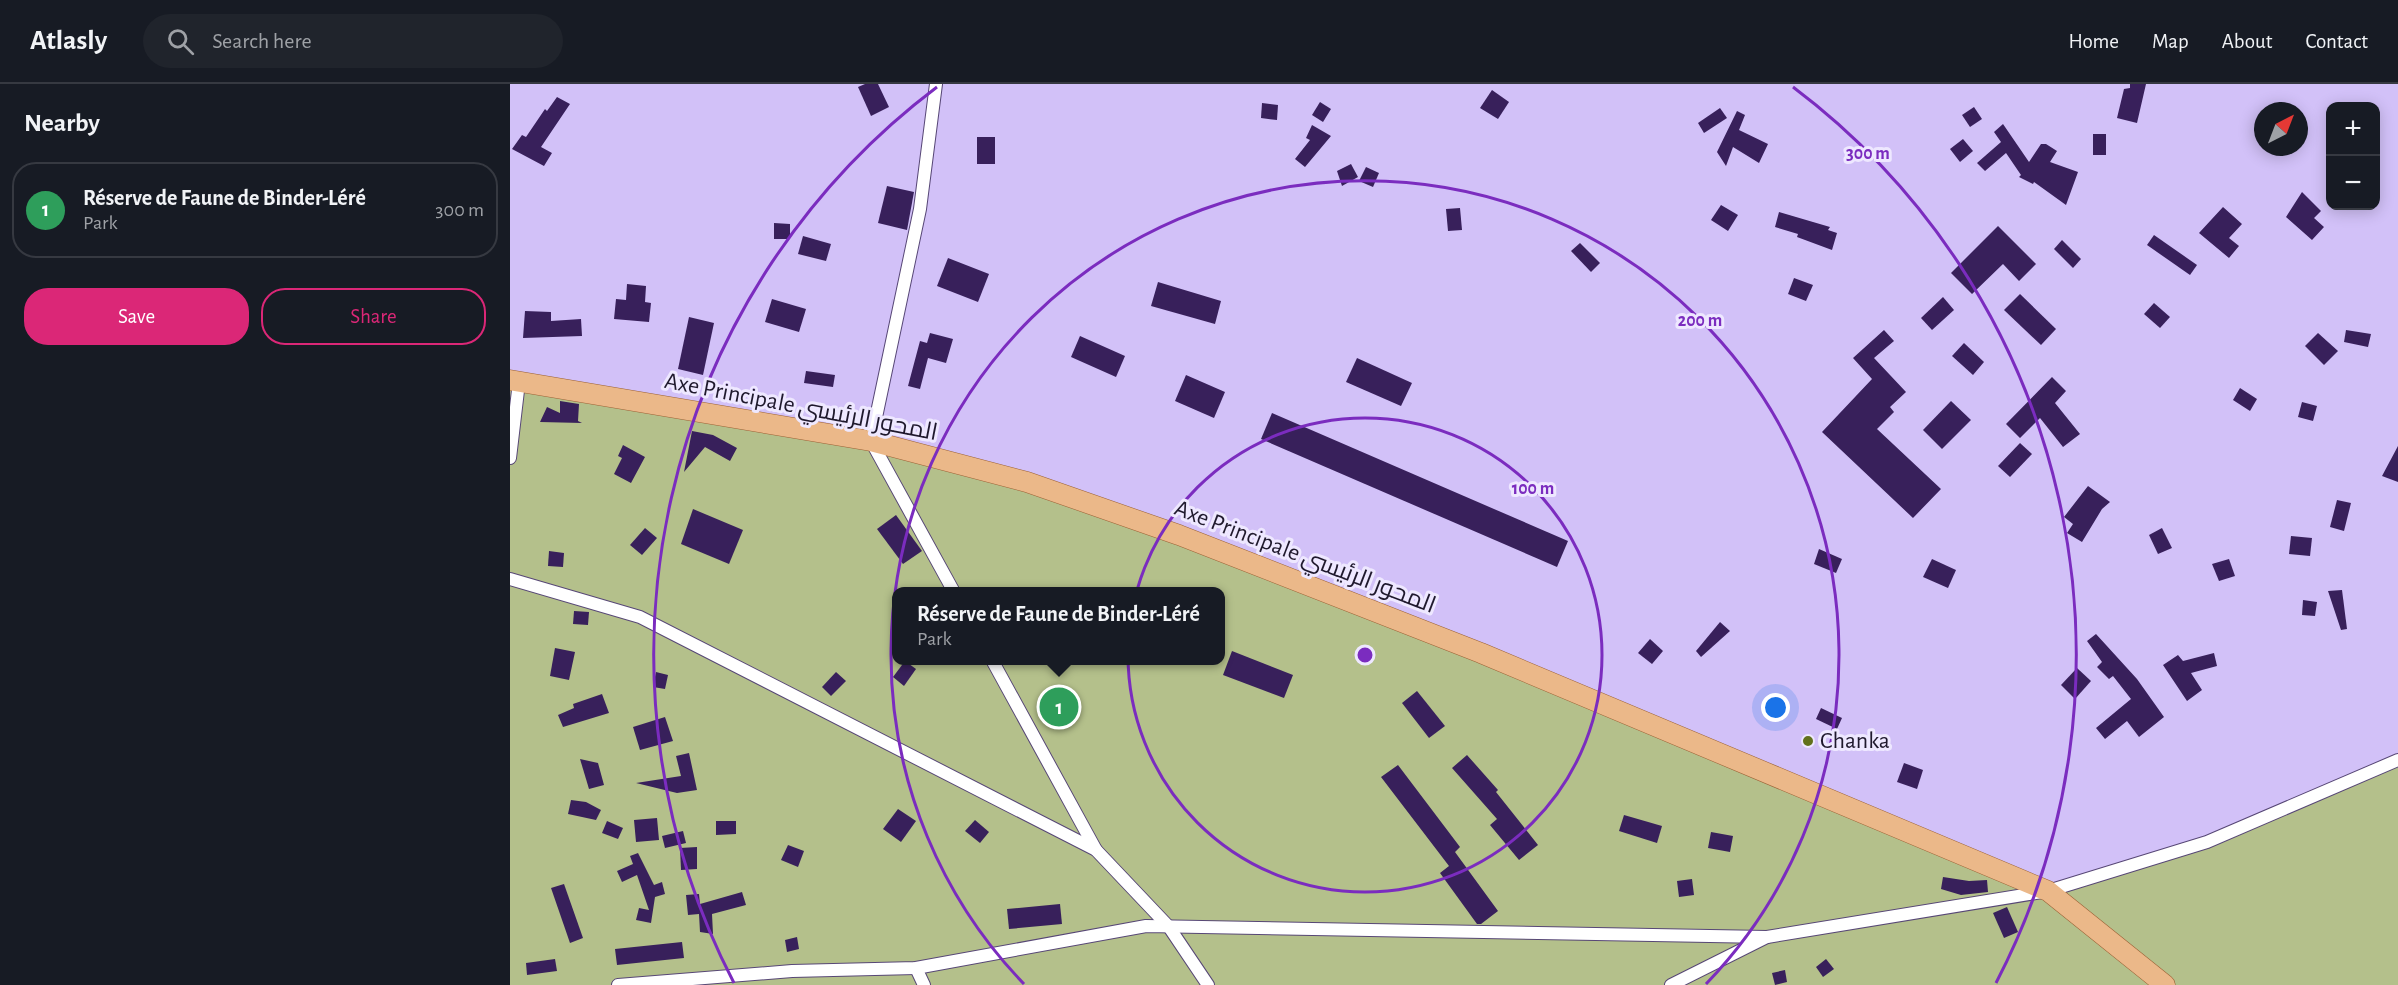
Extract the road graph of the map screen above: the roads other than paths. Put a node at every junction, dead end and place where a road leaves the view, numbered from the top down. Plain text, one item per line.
1 (936, 84) edge
2 (515, 381) edge
3 (871, 441) junction
4 (510, 458) edge
5 (510, 579) edge
6 (952, 587) edge
7 (995, 665) edge
8 (2398, 760) edge
9 (1096, 850) junction
10 (2048, 891) junction
11 (1169, 927) junction
12 (1767, 937) junction
13 (916, 968) junction
14 (618, 985) edge
15 (924, 985) edge
16 (1208, 985) edge
17 (1671, 985) edge
18 (2165, 985) edge

1 - 3 street
2 - 3 main road, Axe Principale المحور الرئيسي
2 - 4 street
3 - 6 street
3 - 10 main road, Axe Principale المحور الرئيسي
5 - 9 street
7 - 9 street
8 - 10 street
9 - 11 street
10 - 12 street
10 - 18 main road, Axe Principale المحور الرئيسي
11 - 12 street
11 - 13 street
11 - 16 street
12 - 17 street
13 - 14 street
13 - 15 street

